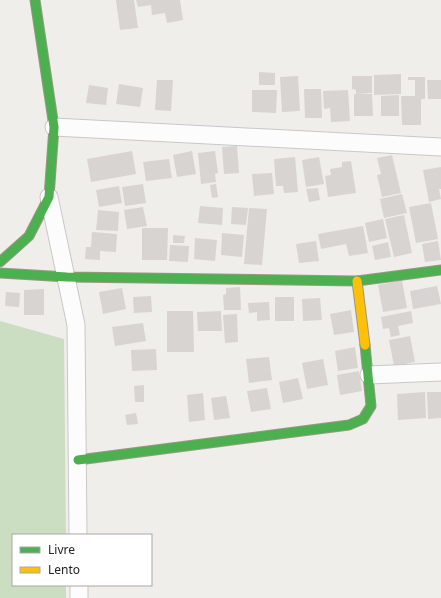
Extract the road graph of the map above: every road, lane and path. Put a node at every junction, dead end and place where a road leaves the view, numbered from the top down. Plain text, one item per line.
1 (35, 0) edge
2 (54, 127) junction
3 (441, 147) edge
4 (49, 197) junction
5 (0, 262) edge
6 (441, 270) edge
7 (0, 273) edge
8 (67, 277) junction
9 (357, 281) junction
10 (441, 372) edge
11 (369, 375) junction
12 (78, 460) junction
13 (78, 534) edge
14 (79, 586) edge
15 (79, 598) edge

1 - 2 street
2 - 3 street
2 - 4 street
4 - 5 street
4 - 8 street
6 - 9 street
7 - 8 street
8 - 9 street
8 - 12 street
9 - 11 street
10 - 11 street
11 - 12 street
12 - 13 street
14 - 15 street

